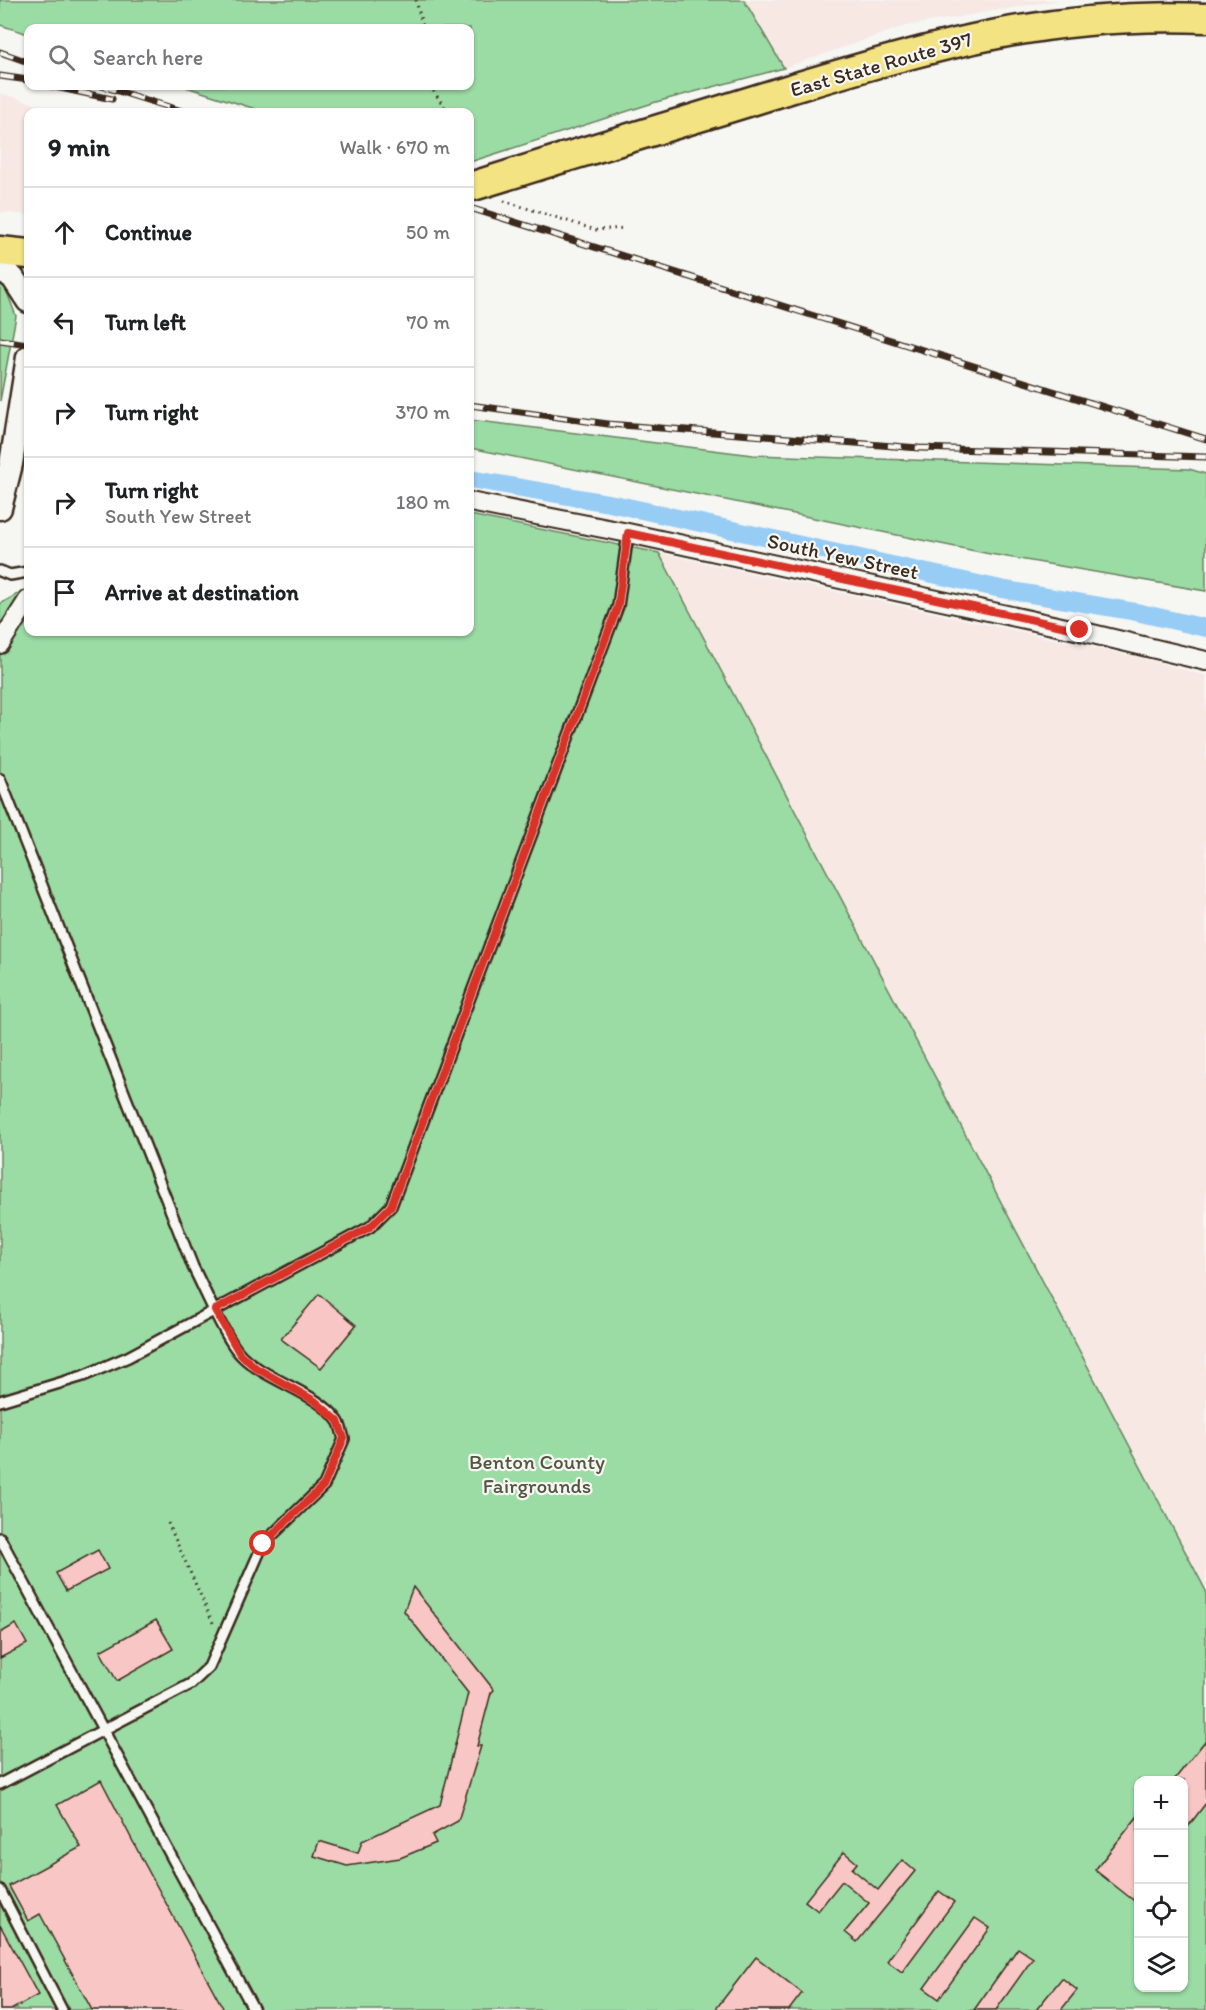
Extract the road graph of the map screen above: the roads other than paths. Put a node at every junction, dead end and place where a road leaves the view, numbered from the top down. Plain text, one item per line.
1 (1206, 18) edge
2 (482, 192) edge
3 (0, 251) edge
4 (24, 254) edge
5 (0, 268) edge
6 (24, 295) edge
7 (24, 382) edge
8 (474, 503) edge
9 (0, 508) edge
10 (628, 533) junction
11 (0, 571) edge
12 (24, 573) edge
13 (24, 606) edge
14 (0, 644) edge
15 (1206, 661) edge
16 (0, 779) edge
17 (215, 1310) junction
18 (0, 1401) edge
19 (0, 1538) edge
20 (102, 1729) junction
21 (0, 1784) edge
22 (0, 1890) edge
23 (62, 2010) edge
24 (254, 2010) edge

1 - 2 main road, East State Route 397, bridge
3 - 4 main road
5 - 6 street
7 - 9 street
8 - 10 street, South Yew Street
10 - 15 street, South Yew Street
10 - 17 lane
11 - 12 lane
13 - 14 street
16 - 17 lane
17 - 18 lane
17 - 20 lane
19 - 20 lane
20 - 21 lane
20 - 24 lane
22 - 23 lane

